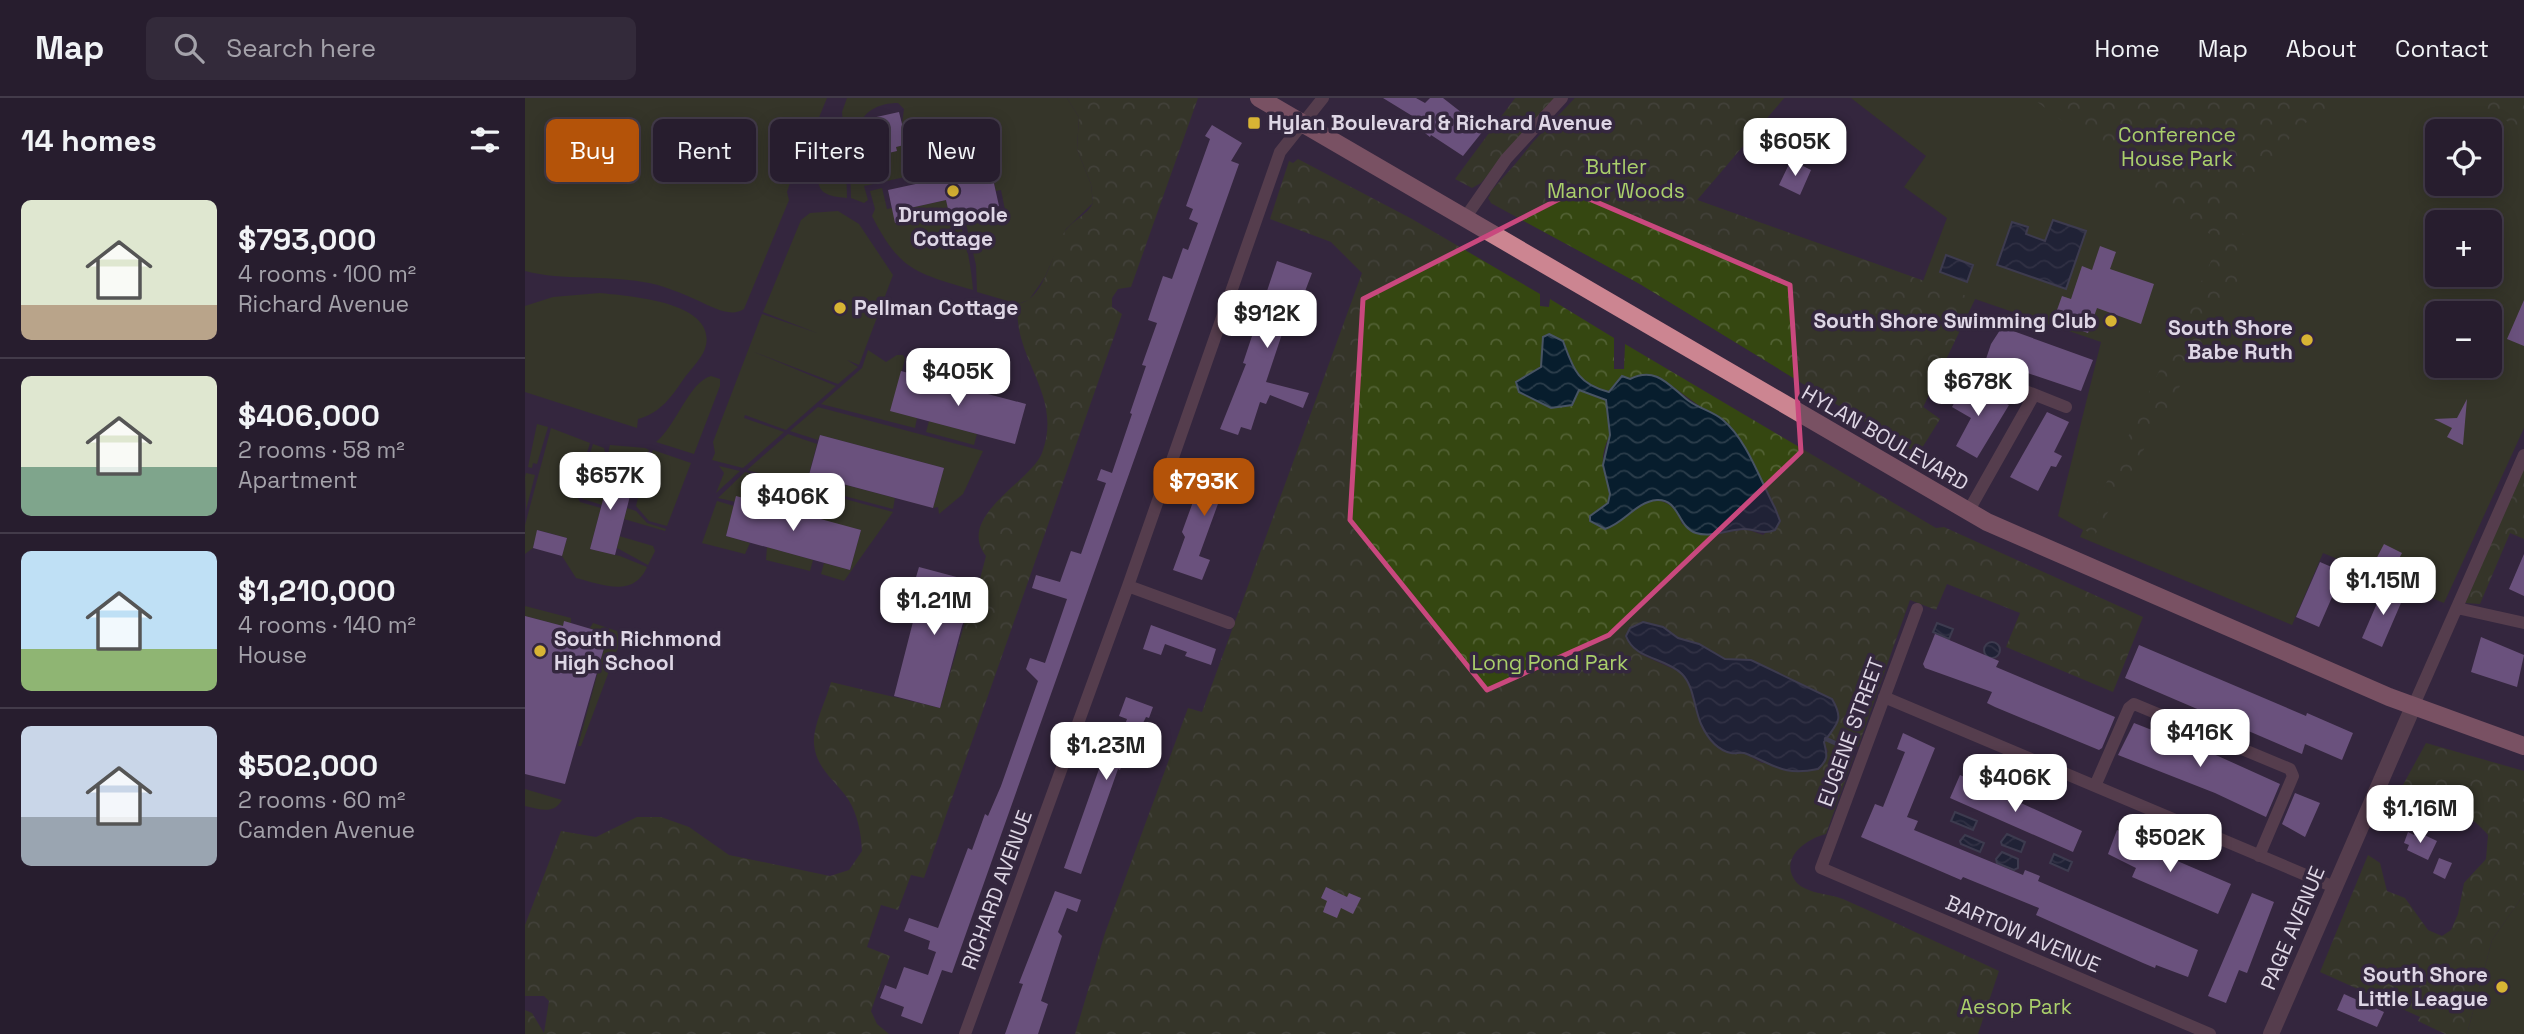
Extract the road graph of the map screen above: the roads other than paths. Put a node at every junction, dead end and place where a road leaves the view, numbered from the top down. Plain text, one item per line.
1 (1259, 98) edge
2 (1323, 98) edge
3 (1562, 98) edge
4 (1301, 122) junction
5 (1465, 218) junction
6 (1975, 371) dead end
7 (2034, 395) junction
8 (2066, 407) dead end
9 (2524, 455) edge
10 (1968, 512) junction
11 (1128, 586) junction
12 (2457, 608) junction
13 (1917, 609) dead end
14 (1229, 623) dead end
15 (2524, 623) edge
16 (1884, 696) junction
17 (2413, 707) junction
18 (2524, 746) edge
19 (2095, 786) junction
20 (2259, 856) junction
21 (1821, 868) joint
22 (2334, 887) junction
23 (965, 1034) edge
24 (2210, 1034) edge
25 (2271, 1034) edge

1 - 4 main road, HYLAN BOULEVARD
2 - 4 street, RICHARD AVENUE
3 - 5 street
4 - 5 main road, HYLAN BOULEVARD
4 - 11 street, RICHARD AVENUE
5 - 10 main road, HYLAN BOULEVARD
6 - 7 street
7 - 8 street
7 - 10 street
9 - 12 street, PAGE AVENUE
10 - 17 main road, HYLAN BOULEVARD
11 - 14 street
11 - 23 street, RICHARD AVENUE
12 - 15 street
12 - 17 street, PAGE AVENUE
13 - 16 street, EUGENE STREET
16 - 19 street
16 - 21 street, EUGENE STREET
17 - 18 main road, HYLAN BOULEVARD
17 - 22 street, PAGE AVENUE
19 - 20 street
19 - 20 street
20 - 22 street
21 - 24 street, BARTOW AVENUE
22 - 25 street, PAGE AVENUE

